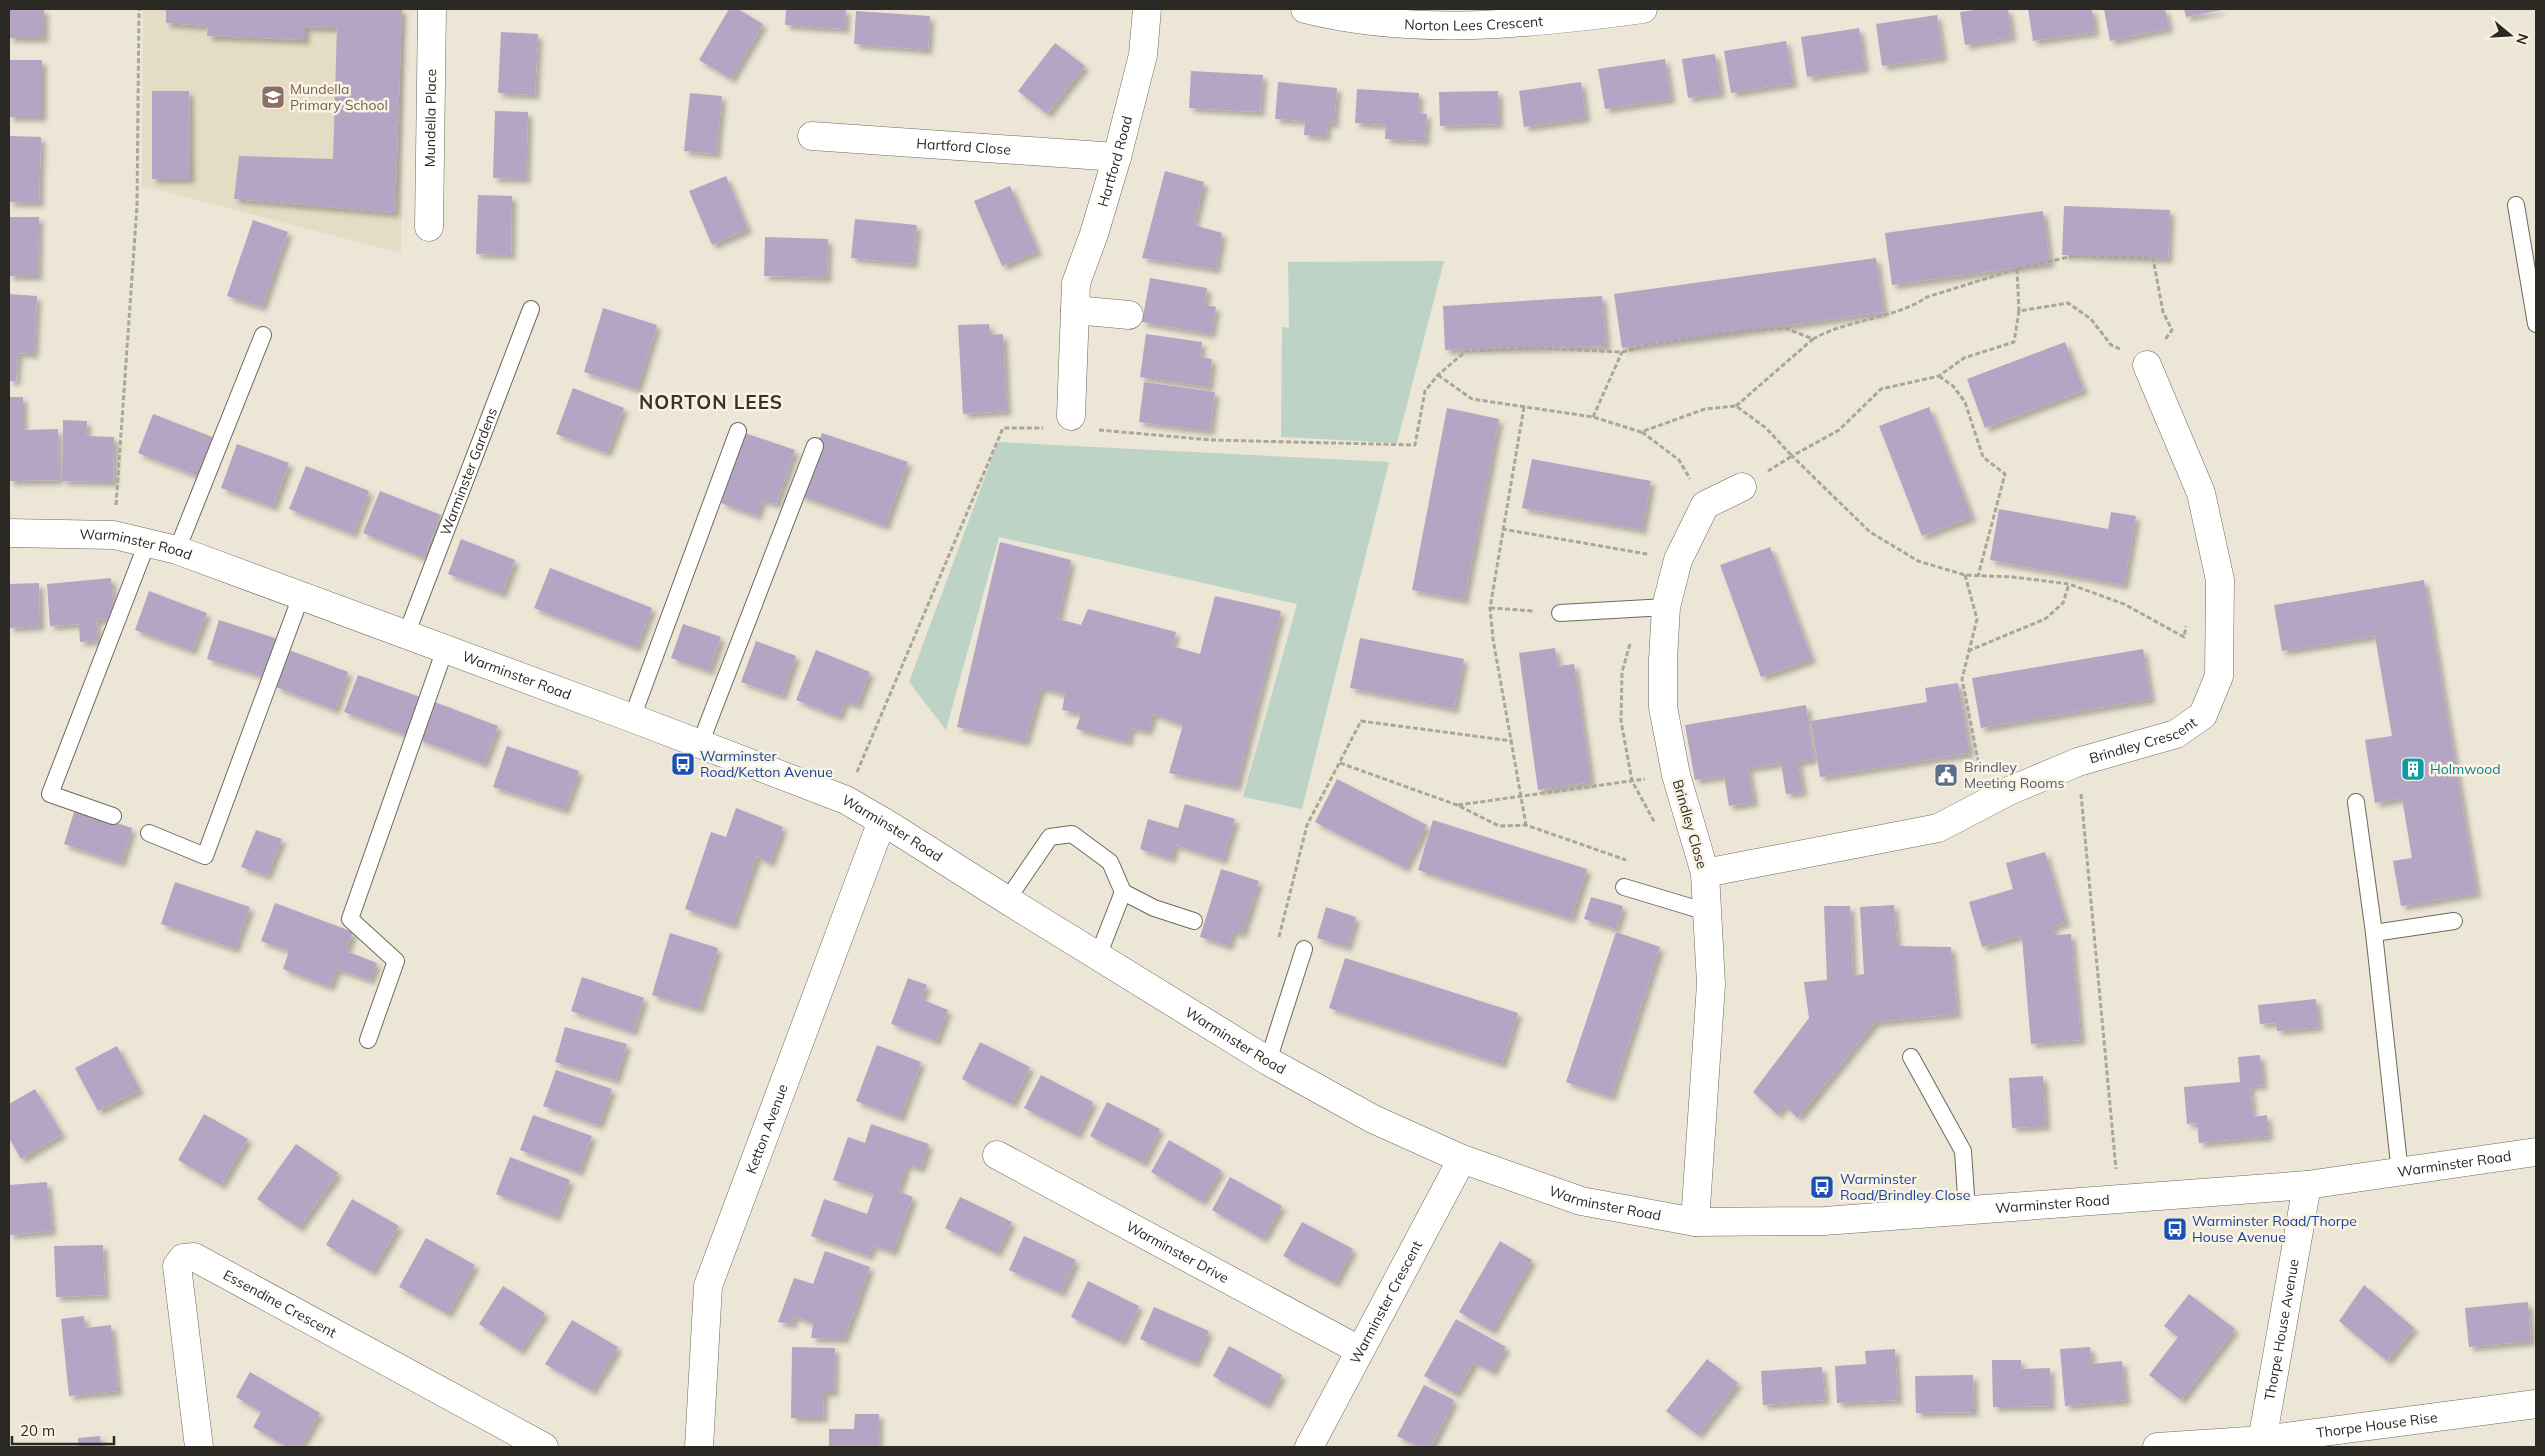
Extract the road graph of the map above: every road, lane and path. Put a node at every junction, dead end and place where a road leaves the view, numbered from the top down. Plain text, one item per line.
1 (139, 9) edge
2 (432, 9) edge
3 (1147, 9) edge
4 (1304, 9) edge
5 (1643, 9) edge
6 (812, 136) dead end
7 (1117, 158) junction
8 (2516, 205) dead end
9 (429, 228) dead end
10 (2017, 269) junction
11 (531, 310) dead end
12 (1075, 310) junction
13 (2019, 311) junction
14 (2163, 312) dead end
15 (1129, 315) dead end
16 (2536, 324) edge
17 (263, 335) dead end
18 (1813, 339) junction
19 (1622, 352) junction
20 (2147, 365) joint
21 (1438, 374) junction
22 (1939, 376) junction
23 (1736, 406) junction
24 (1524, 407) junction
25 (1593, 417) junction
26 (1071, 424) junction
27 (738, 431) dead end
28 (1641, 432) junction
29 (815, 446) dead end
30 (1792, 456) junction
31 (1742, 487) dead end
32 (1705, 505) junction
33 (1502, 529) junction
34 (9, 533) edge
35 (114, 535) junction
36 (147, 543) junction
37 (177, 550) junction
38 (1678, 560) junction
39 (1965, 575) junction
40 (1978, 576) junction
41 (2069, 584) junction
42 (301, 596) junction
43 (1666, 607) junction
44 (1490, 608) junction
45 (1560, 613) joint
46 (2187, 618) dead end
47 (406, 635) junction
48 (445, 649) junction
49 (1968, 651) junction
50 (632, 718) junction
51 (1512, 740) junction
52 (700, 744) junction
53 (2078, 762) junction
54 (1340, 763) junction
55 (1676, 776) junction
56 (2009, 791) junction
57 (1520, 796) junction
58 (846, 800) junction
59 (2356, 802) dead end
60 (1457, 805) junction
61 (114, 816) dead end
62 (882, 820) junction
63 (1526, 825) junction
64 (149, 833) dead end
65 (1705, 873) junction
66 (1624, 887) joint
67 (1123, 892) junction
68 (1007, 900) junction
69 (1707, 912) junction
70 (1194, 921) dead end
71 (2454, 921) dead end
72 (2374, 933) junction
73 (1277, 947) dead end
74 (1304, 949) dead end
75 (1098, 956) junction
76 (368, 1040) dead end
77 (1911, 1057) dead end
78 (1268, 1061) junction
79 (2536, 1152) edge
80 (997, 1155) dead end
81 (1462, 1159) junction
82 (2400, 1173) junction
83 (2307, 1185) junction
84 (2119, 1199) junction
85 (1967, 1211) junction
86 (1695, 1222) junction
87 (1359, 1350) junction
88 (2536, 1404) edge
89 (2262, 1444) edge
90 (199, 1447) edge
91 (544, 1447) edge
92 (699, 1447) edge
93 (1309, 1447) edge
94 (2157, 1447) edge

1 - 35 path
2 - 9 street, Mundella Place
3 - 7 street, Hartford Road
4 - 5 street, Norton Lees Crescent
6 - 7 street, Hartford Close
7 - 12 street, Hartford Road
8 - 16 lane
10 - 13 path
10 - 14 path
10 - 18 path
11 - 47 lane, Warminster Gardens
12 - 15 street
12 - 26 street, Hartford Road
13 - 20 path
13 - 22 path
17 - 37 lane
18 - 19 path
18 - 23 path
19 - 21 path
19 - 25 path
20 - 53 street, Brindley Crescent
21 - 24 path
21 - 26 path
22 - 30 path
22 - 40 path
23 - 28 path
23 - 30 path
24 - 25 path
24 - 33 path
25 - 28 path
26 - 58 path
27 - 50 lane
28 - 32 path
29 - 52 lane
30 - 39 path
31 - 32 street
32 - 38 street, Brindley Close
33 - 38 path
33 - 44 path
34 - 35 street, Warminster Road
35 - 36 street, Warminster Road
36 - 37 street, Warminster Road
36 - 61 lane
37 - 42 street, Warminster Road
38 - 43 street, Brindley Close
39 - 40 path
39 - 49 path
40 - 41 path
41 - 46 path
41 - 49 path
42 - 47 street, Warminster Road
42 - 64 lane
43 - 45 lane
43 - 55 street, Brindley Close
44 - 45 path
44 - 51 path
47 - 48 street, Warminster Road
48 - 50 street, Warminster Road
48 - 76 lane
49 - 56 path
50 - 52 street, Warminster Road
51 - 54 path
51 - 57 path
52 - 58 street, Warminster Road
53 - 56 street, Brindley Crescent
53 - 84 path
54 - 60 path
54 - 73 path
55 - 57 path
55 - 65 street, Brindley Close
56 - 65 street, Brindley Crescent
57 - 60 path
57 - 63 path
58 - 62 street, Warminster Road
59 - 72 lane
60 - 63 path
62 - 68 street, Warminster Road
62 - 92 street, Ketton Avenue
63 - 66 path
65 - 69 street, Brindley Close
66 - 69 lane
67 - 68 lane
67 - 70 lane
67 - 75 lane
68 - 75 street, Warminster Road
69 - 86 street, Brindley Close
71 - 72 lane
72 - 82 lane
74 - 78 lane
75 - 78 street, Warminster Road
77 - 85 lane
78 - 81 street, Warminster Road
79 - 82 street, Warminster Road
80 - 87 street, Warminster Drive
81 - 86 street, Warminster Road
81 - 87 street, Warminster Crescent
82 - 83 street, Warminster Road
83 - 84 street, Warminster Road
83 - 89 street, Thorpe House Avenue
84 - 85 street, Warminster Road
85 - 86 street, Warminster Road
87 - 93 street, Warminster Crescent
88 - 89 street, Thorpe House Rise
89 - 94 street, Thorpe House Rise
90 - 91 street, Essendine Crescent

